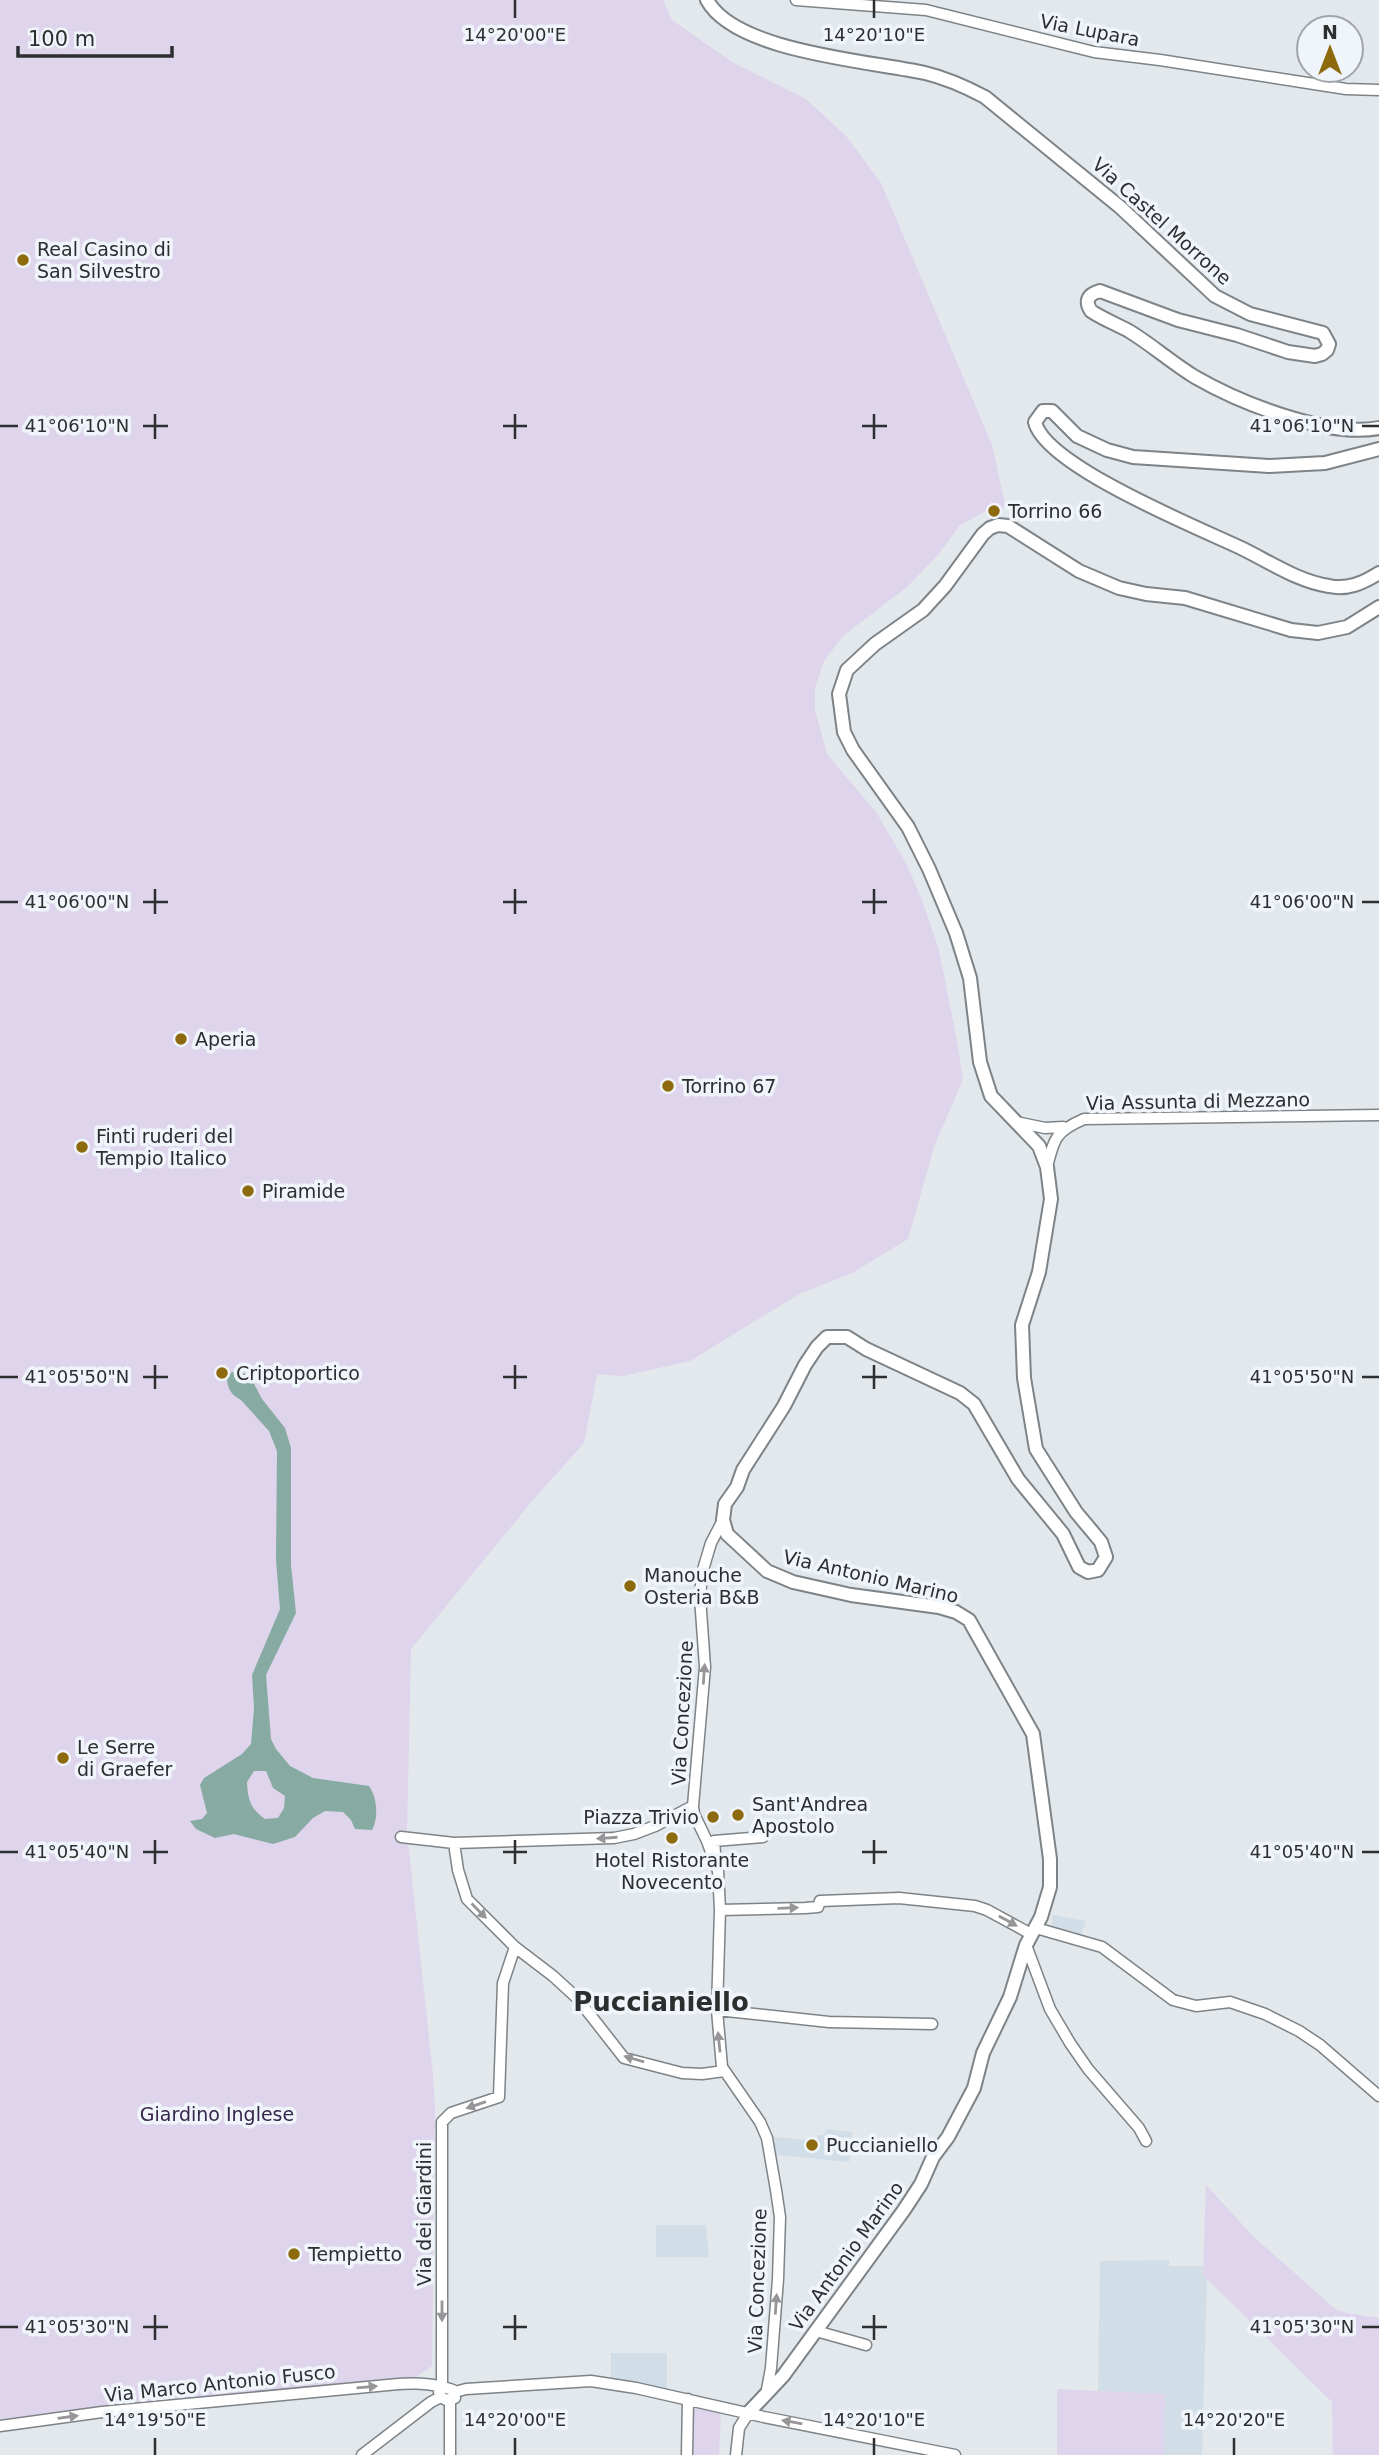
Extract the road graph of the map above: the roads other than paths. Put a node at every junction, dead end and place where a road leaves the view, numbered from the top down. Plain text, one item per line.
1 (707, 0) edge
2 (796, 0) edge
3 (1379, 90) edge
4 (1379, 428) edge
5 (1379, 449) edge
6 (1379, 573) edge
7 (1379, 607) edge
8 (1379, 1115) edge
9 (1013, 1121) junction
10 (1063, 1127) junction
11 (1047, 1167) junction
12 (723, 1520) junction
13 (693, 1806) junction
14 (401, 1837) dead end
15 (763, 1837) dead end
16 (454, 1843) junction
17 (715, 1860) junction
18 (720, 1910) junction
19 (1031, 1936) junction
20 (515, 1947) junction
21 (717, 2010) junction
22 (932, 2024) dead end
23 (724, 2071) junction
24 (1379, 2096) edge
25 (1146, 2141) dead end
26 (816, 2331) junction
27 (866, 2345) dead end
28 (447, 2394) junction
29 (766, 2396) junction
30 (688, 2399) junction
31 (749, 2412) junction
32 (0, 2426) edge
33 (362, 2455) edge
34 (450, 2455) edge
35 (687, 2455) edge
36 (736, 2455) edge
37 (955, 2455) edge

1 - 4 street, Via Castel Morrone
2 - 3 street, Via Lupara
5 - 6 street
7 - 9 street
8 - 10 street, Via Assunta di Mezzano
9 - 10 street
9 - 11 street
10 - 11 street, Via Assunta di Mezzano
11 - 12 street
13 -> 12 street, Via Concezione
12 - 19 street, Via Antonio Marino
13 -> 16 street
13 - 17 street, Via Concezione
14 - 16 street
15 - 17 street
16 -> 20 street
17 - 18 street, Via Concezione
18 -> 19 street
18 - 21 street, Via Concezione
19 - 24 street
19 - 25 street
19 - 26 street, Via Antonio Marino
23 -> 20 street
20 -> 28 street, Via dei Giardini
21 - 22 street
23 -> 21 street, Via Concezione
29 -> 23 street, Via Concezione
26 - 27 street
26 - 29 street, Via Antonio Marino
28 - 30 street
32 -> 28 street, Via Marco Antonio Fusco
28 - 33 street
28 - 34 street
29 - 31 street, Via Antonio Marino
30 - 31 street
30 - 35 street
31 - 36 street
37 -> 31 street

